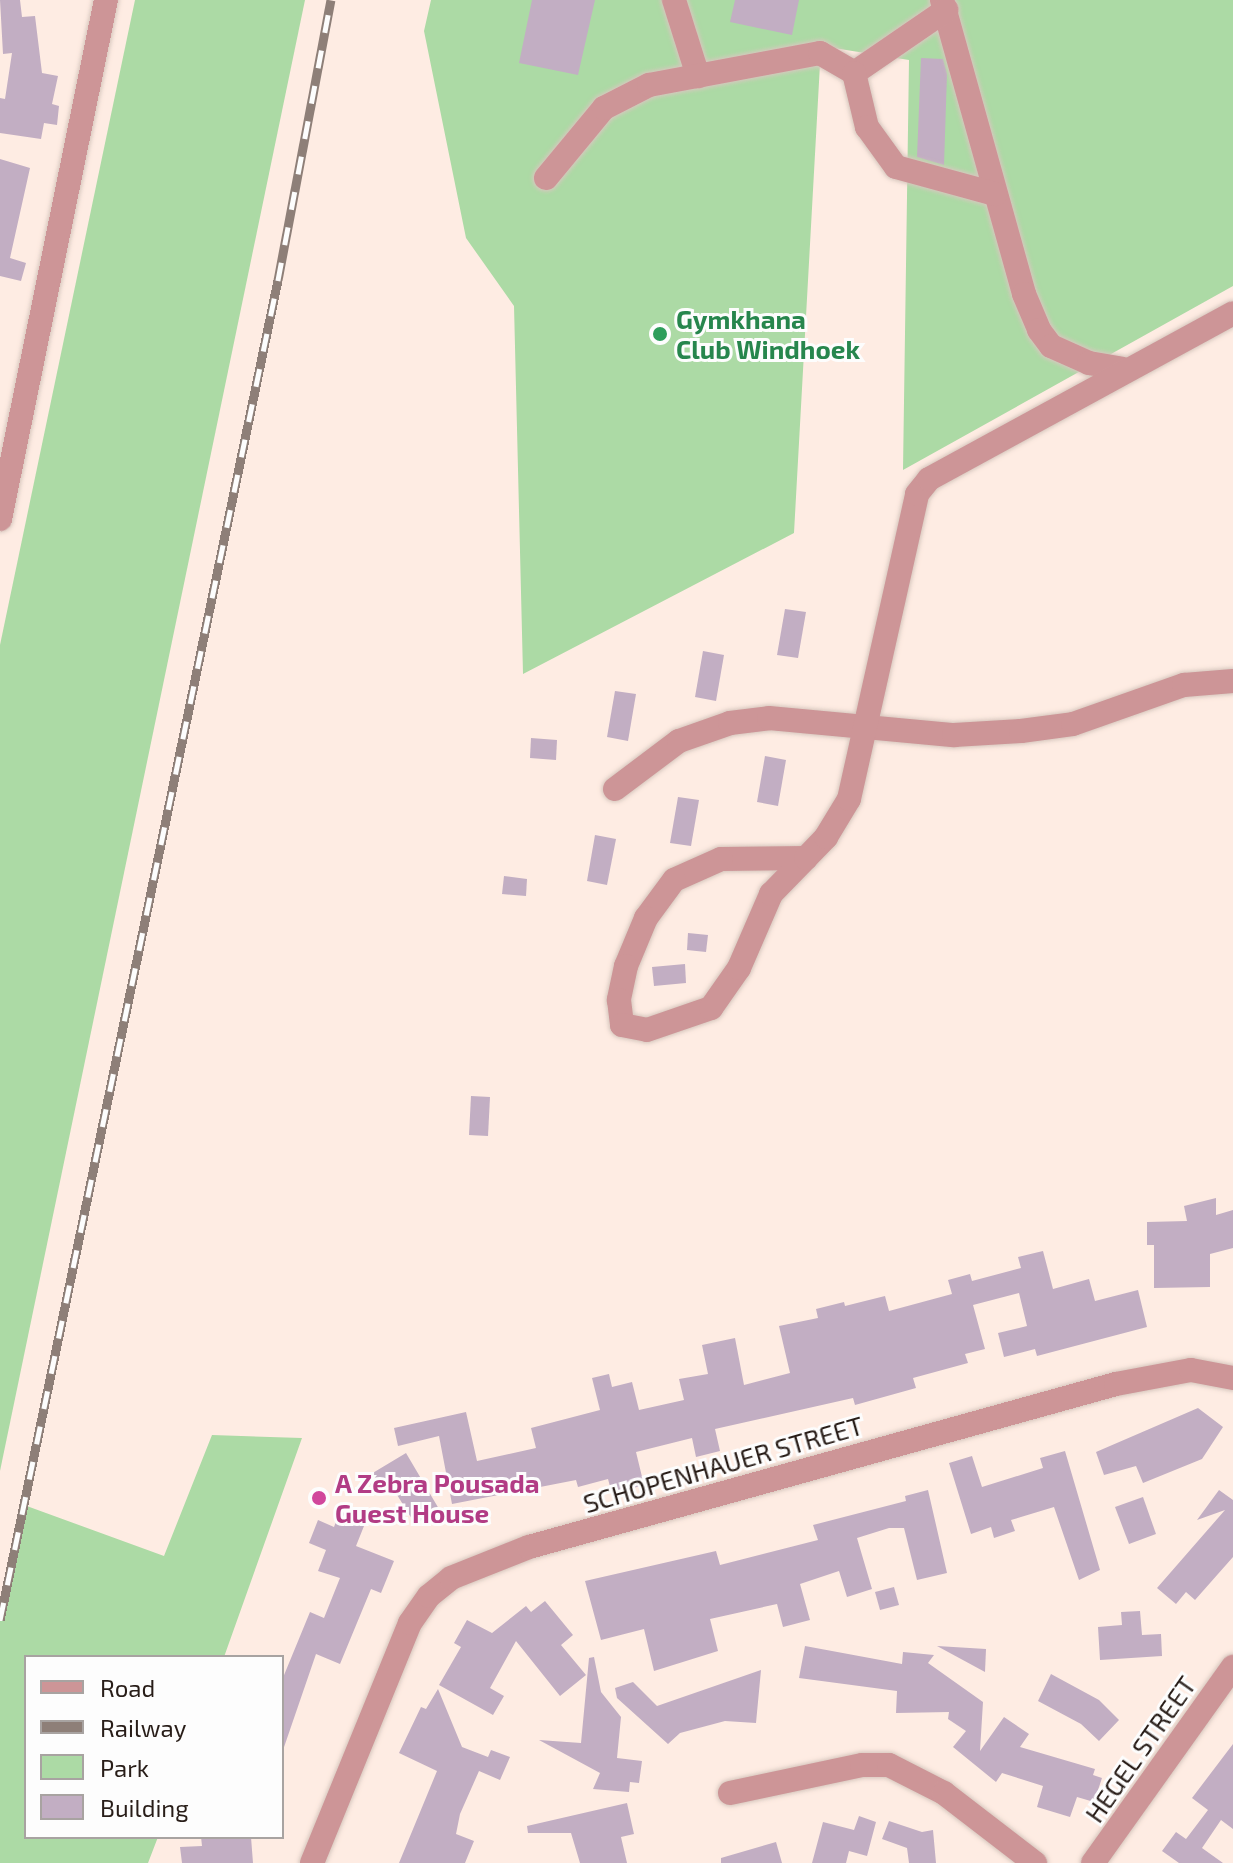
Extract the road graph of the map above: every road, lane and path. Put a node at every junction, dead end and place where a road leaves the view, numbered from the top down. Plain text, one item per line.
1 (106, 0) edge
2 (674, 0) edge
3 (944, 5) edge
4 (854, 73) junction
5 (698, 76) junction
6 (546, 178) dead end
7 (995, 194) junction
8 (1233, 313) edge
9 (1122, 369) junction
10 (12, 412) edge
11 (0, 519) edge
12 (1233, 681) edge
13 (869, 724) junction
14 (615, 789) dead end
15 (806, 858) junction
16 (1233, 1378) edge
17 (1233, 1667) edge
18 (730, 1793) dead end
19 (312, 1863) edge
20 (1035, 1863) edge
21 (1093, 1863) edge

1 - 10 street
2 - 5 street
3 - 4 street
3 - 7 street
4 - 5 street
4 - 7 street
5 - 6 street
7 - 9 street
8 - 9 street
9 - 13 street
10 - 11 street
12 - 13 street
13 - 14 street
13 - 15 street
15 - 15 street
16 - 19 street, SCHOPENHAUER STREET
17 - 21 street, HEGEL STREET
18 - 20 street

